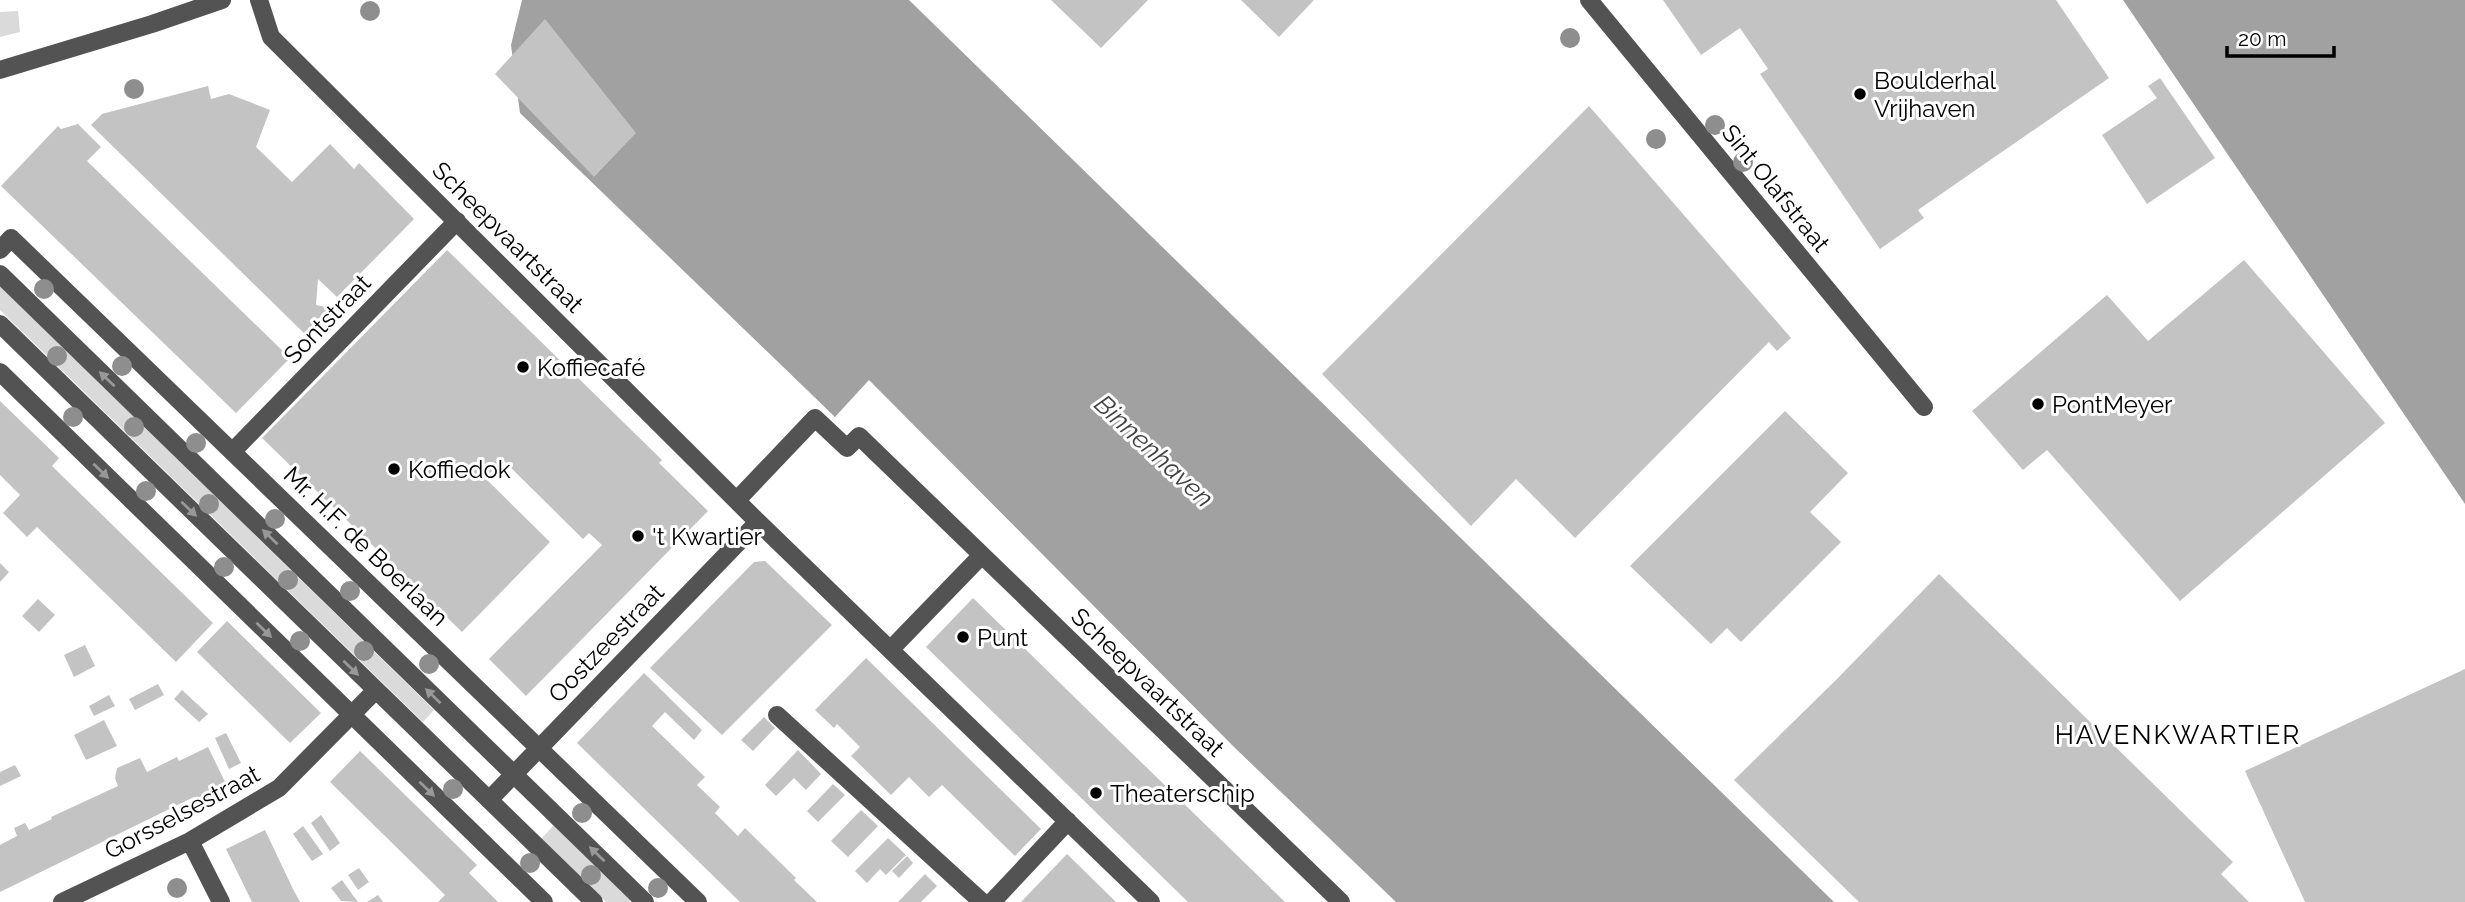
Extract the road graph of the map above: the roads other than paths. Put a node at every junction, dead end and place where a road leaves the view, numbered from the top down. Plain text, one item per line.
1 (222, 0) edge
2 (259, 0) edge
3 (1589, 0) edge
4 (0, 70) edge
5 (457, 221) junction
6 (0, 250) edge
7 (0, 274) edge
8 (0, 324) edge
9 (0, 372) edge
10 (1924, 407) dead end
11 (233, 451) junction
12 (737, 500) junction
13 (758, 522) junction
14 (982, 555) junction
15 (891, 649) junction
16 (375, 691) junction
17 (351, 715) junction
18 (777, 715) dead end
19 (540, 747) junction
20 (514, 774) junction
21 (489, 800) junction
22 (1068, 821) junction
23 (190, 841) junction
24 (62, 902) edge
25 (221, 902) edge
26 (544, 902) edge
27 (594, 902) edge
28 (645, 902) edge
29 (698, 902) edge
30 (982, 902) edge
31 (992, 902) edge
32 (1152, 902) edge
33 (1341, 902) edge

1 - 4 street
2 - 5 street, Scheepvaartstraat
3 - 10 street, Sint Olafstraat
5 - 11 street, Sontstraat
5 - 12 street, Scheepvaartstraat
6 - 11 street, Mr. H.F. de Boerlaan
20 -> 7 street
8 -> 16 street
9 -> 17 street
11 - 19 street, Mr. H.F. de Boerlaan
12 - 13 street, Scheepvaartstraat
12 - 14 street, Scheepvaartstraat
13 - 15 street, Scheepvaartstraat
13 - 19 street, Oostzeestraat
14 - 15 street
14 - 33 street, Scheepvaartstraat
15 - 22 street, Scheepvaartstraat
16 - 17 street, Gorsselsestraat
16 - 21 street
17 - 23 street, Gorsselsestraat
17 -> 26 street
18 - 30 street
19 - 20 street, Oostzeestraat
19 - 29 street, Mr. H.F. de Boerlaan
20 - 21 street, Oostzeestraat
28 -> 20 street
21 - 27 street
22 - 31 street
22 - 32 street, Scheepvaartstraat
23 - 24 street, Gorsselsestraat
23 - 25 street

